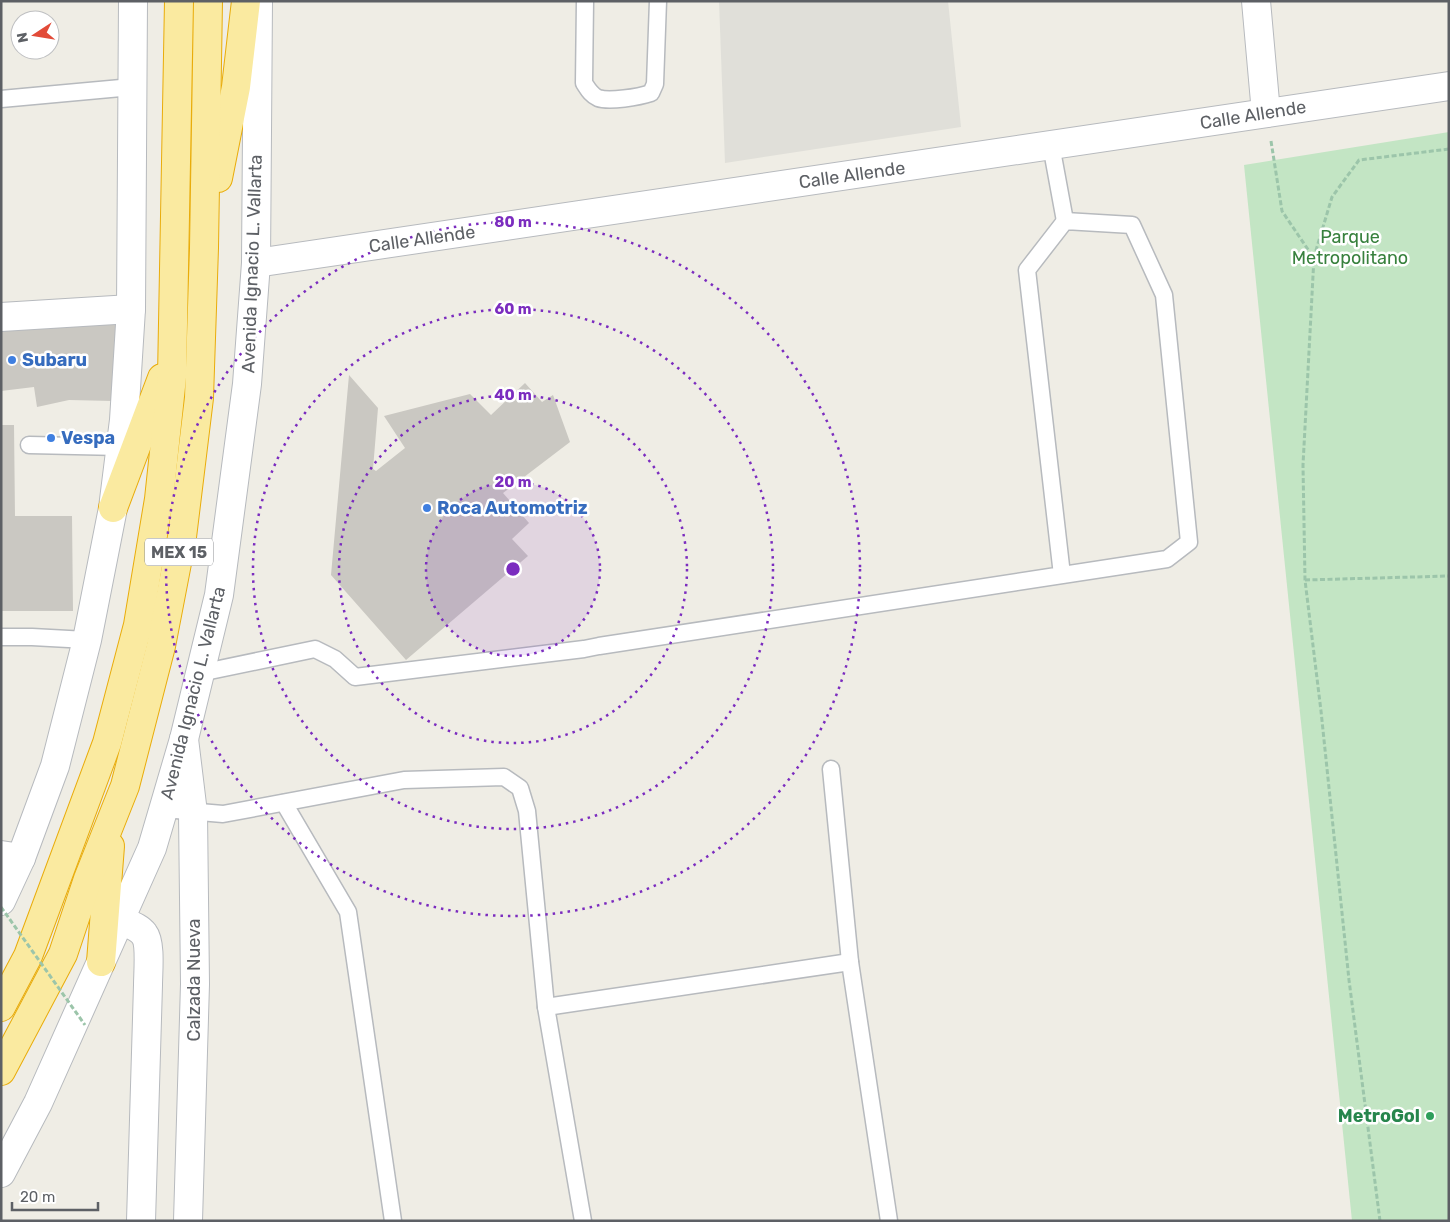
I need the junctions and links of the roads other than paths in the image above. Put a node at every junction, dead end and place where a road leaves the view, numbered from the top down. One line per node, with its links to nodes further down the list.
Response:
1 (134, 1): 10 (street)
2 (179, 1): 19 (highway, MEX 15)
3 (208, 1): 15 (highway, MEX 15)
4 (246, 1): 15 (highway)
5 (258, 1): 16 (street, Avenida Ignacio L. Vallarta)
6 (585, 1): 7 (lane)
7 (658, 1)
8 (1256, 1): 12 (street)
9 (1449, 86): 12 (street, Calle Allende)
10 (132, 87): 11 (lane); 17 (street)
11 (1, 99)
12 (1266, 113): 13 (street, Calle Allende)
13 (1051, 145): 14 (lane); 16 (street, Calle Allende)
14 (1065, 221): 23 (lane); 23 (lane)
15 (204, 248): 32 (highway, MEX 15)
16 (256, 263): 26 (street, Avenida Ignacio L. Vallarta)
17 (131, 309): 18 (street); 21 (street)
18 (1, 317)
19 (172, 354): 22 (highway); 38 (highway, MEX 15)
20 (29, 445): 21 (lane)
21 (121, 447): 22 (street)
22 (113, 508): 25 (street)
23 (1062, 575): 26 (lane)
24 (1, 637): 25 (lane)
25 (87, 640): 33 (street)
26 (200, 673): 27 (street, Avenida Ignacio L. Vallarta)
27 (184, 739): 30 (street, Avenida Ignacio L. Vallarta); 31 (street, Calzada Nueva)
28 (831, 769): 37 (lane)
29 (284, 802): 31 (lane); 39 (lane); 44 (lane)
30 (164, 809): 31 (lane); 35 (street, Avenida Ignacio L. Vallarta)
31 (193, 813): 43 (street, Calzada Nueva)
32 (112, 819): 36 (highway); 40 (highway, MEX 15)
33 (11, 857): 34 (street)
34 (1, 900)
35 (120, 920): 36 (street, Avenida Ignacio L. Vallarta); 42 (street)
36 (101, 962): 41 (street, Avenida Ignacio L. Vallarta)
37 (850, 962): 39 (lane); 46 (lane)
38 (1, 1007)
39 (546, 1007): 45 (lane)
40 (1, 1071)
41 (1, 1173)
42 (141, 1221)
43 (188, 1221)
44 (393, 1221)
45 (583, 1221)
46 (889, 1221)

